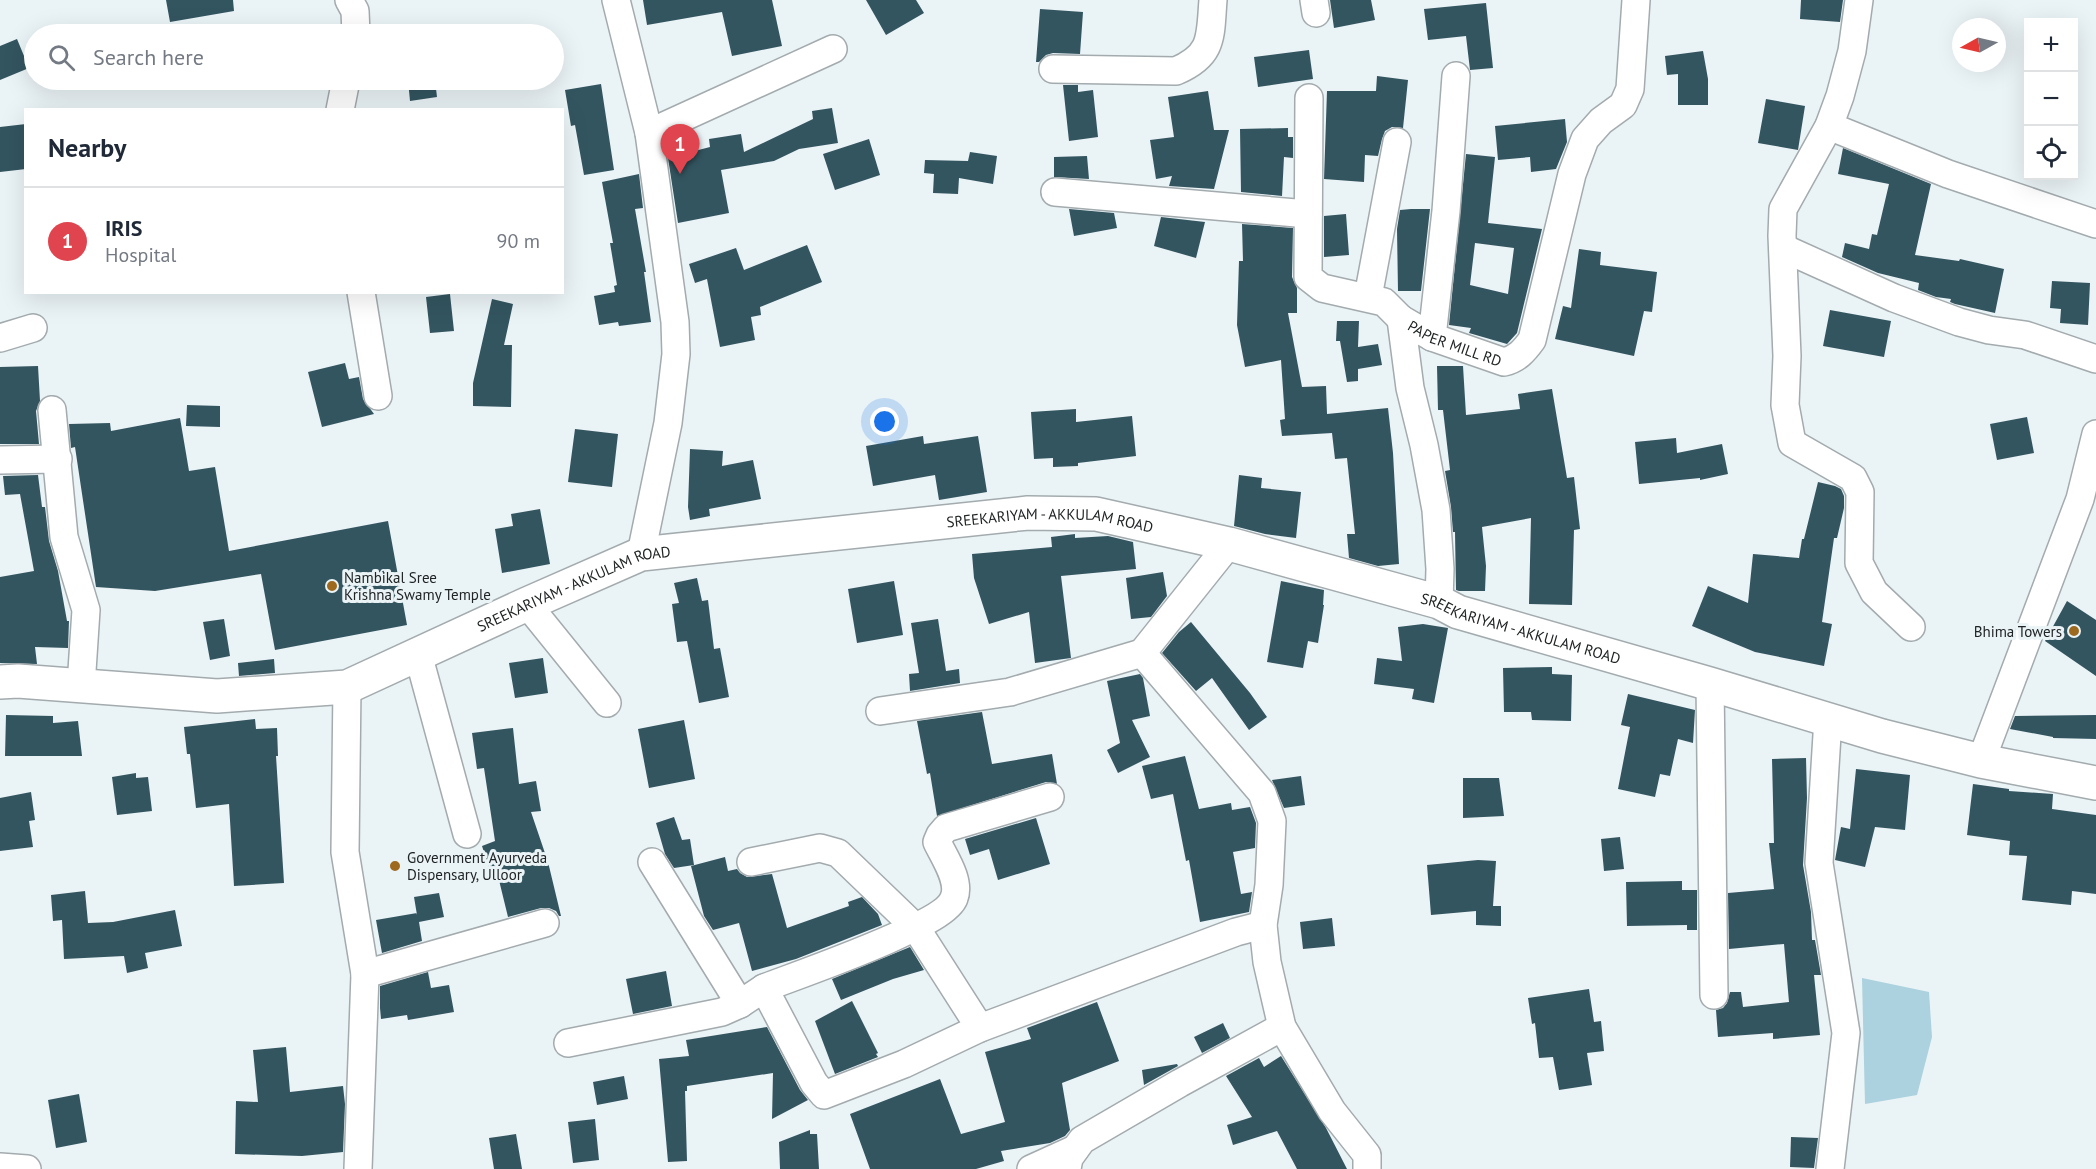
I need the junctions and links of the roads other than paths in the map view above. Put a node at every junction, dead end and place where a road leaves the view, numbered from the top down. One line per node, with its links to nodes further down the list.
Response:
1 (349, 0): 6 (street)
2 (616, 0): 14 (street)
3 (1213, 0): 8 (street)
4 (1636, 0): 24 (street, PAPER MILL RD)
5 (1859, 0): 13 (street)
6 (356, 24)
7 (833, 49): 14 (street)
8 (1053, 69)
9 (1456, 76): 24 (street)
10 (344, 90): 12 (street)
11 (1309, 98): 17 (street)
12 (340, 108)
13 (1829, 126): 18 (street); 19 (street)
14 (649, 133): 33 (street)
15 (1397, 142): 21 (street)
16 (1055, 192): 17 (street)
17 (1308, 214): 21 (street)
18 (2096, 224)
19 (1783, 248): 26 (street); 36 (street)
20 (361, 294): 27 (street)
21 (1368, 297): 22 (street)
22 (1401, 319): 24 (street, PAPER MILL RD); 34 (street, PAPER MILL RD)
23 (33, 328): 25 (street)
24 (1432, 337)
25 (0, 338)
26 (2096, 359)
27 (378, 396)
28 (52, 410): 30 (street)
29 (2096, 434): 46 (street)
30 (58, 459): 31 (street); 41 (street)
31 (0, 460)
32 (1229, 544): 33 (main road, SREEKARIYAM - AKKULAM ROAD); 34 (main road, SREEKARIYAM - AKKULAM ROAD); 37 (street)
33 (641, 554): 35 (main road, SREEKARIYAM - AKKULAM ROAD)
34 (1439, 602): 40 (main road, SREEKARIYAM - AKKULAM ROAD)
35 (527, 604): 38 (main road, SREEKARIYAM - AKKULAM ROAD); 43 (street)
36 (1911, 627)
37 (1142, 653): 44 (street); 53 (street)
38 (418, 654): 42 (main road, SREEKARIYAM - AKKULAM ROAD); 49 (street)
39 (0, 682): 41 (main road, SREEKARIYAM - AKKULAM ROAD)
40 (1710, 684): 45 (main road, SREEKARIYAM - AKKULAM ROAD); 57 (street)
41 (81, 686): 42 (main road, SREEKARIYAM - AKKULAM ROAD)
42 (347, 687): 55 (street)
43 (607, 703)
44 (879, 711)
45 (1828, 719): 46 (main road, SREEKARIYAM - AKKULAM ROAD); 68 (street)
46 (1981, 761): 47 (main road, SREEKARIYAM - AKKULAM ROAD)
47 (2096, 783)
48 (1050, 797): 54 (street)
49 (466, 834)
50 (751, 861): 54 (street)
51 (652, 862): 58 (street)
52 (545, 923): 55 (street)
53 (1263, 925): 59 (street); 60 (street)
54 (916, 928): 56 (street); 60 (street)
55 (365, 974): 65 (street)
56 (765, 988): 58 (street); 60 (street)
57 (1714, 994)
58 (740, 1004): 61 (street)
59 (1282, 1027): 62 (street); 67 (street)
60 (980, 1028)
61 (568, 1043)
62 (1071, 1159): 66 (street)
63 (0, 1167): 64 (street)
64 (27, 1169)
65 (358, 1169)
66 (1030, 1169)
67 (1367, 1169)
68 (1830, 1169)

